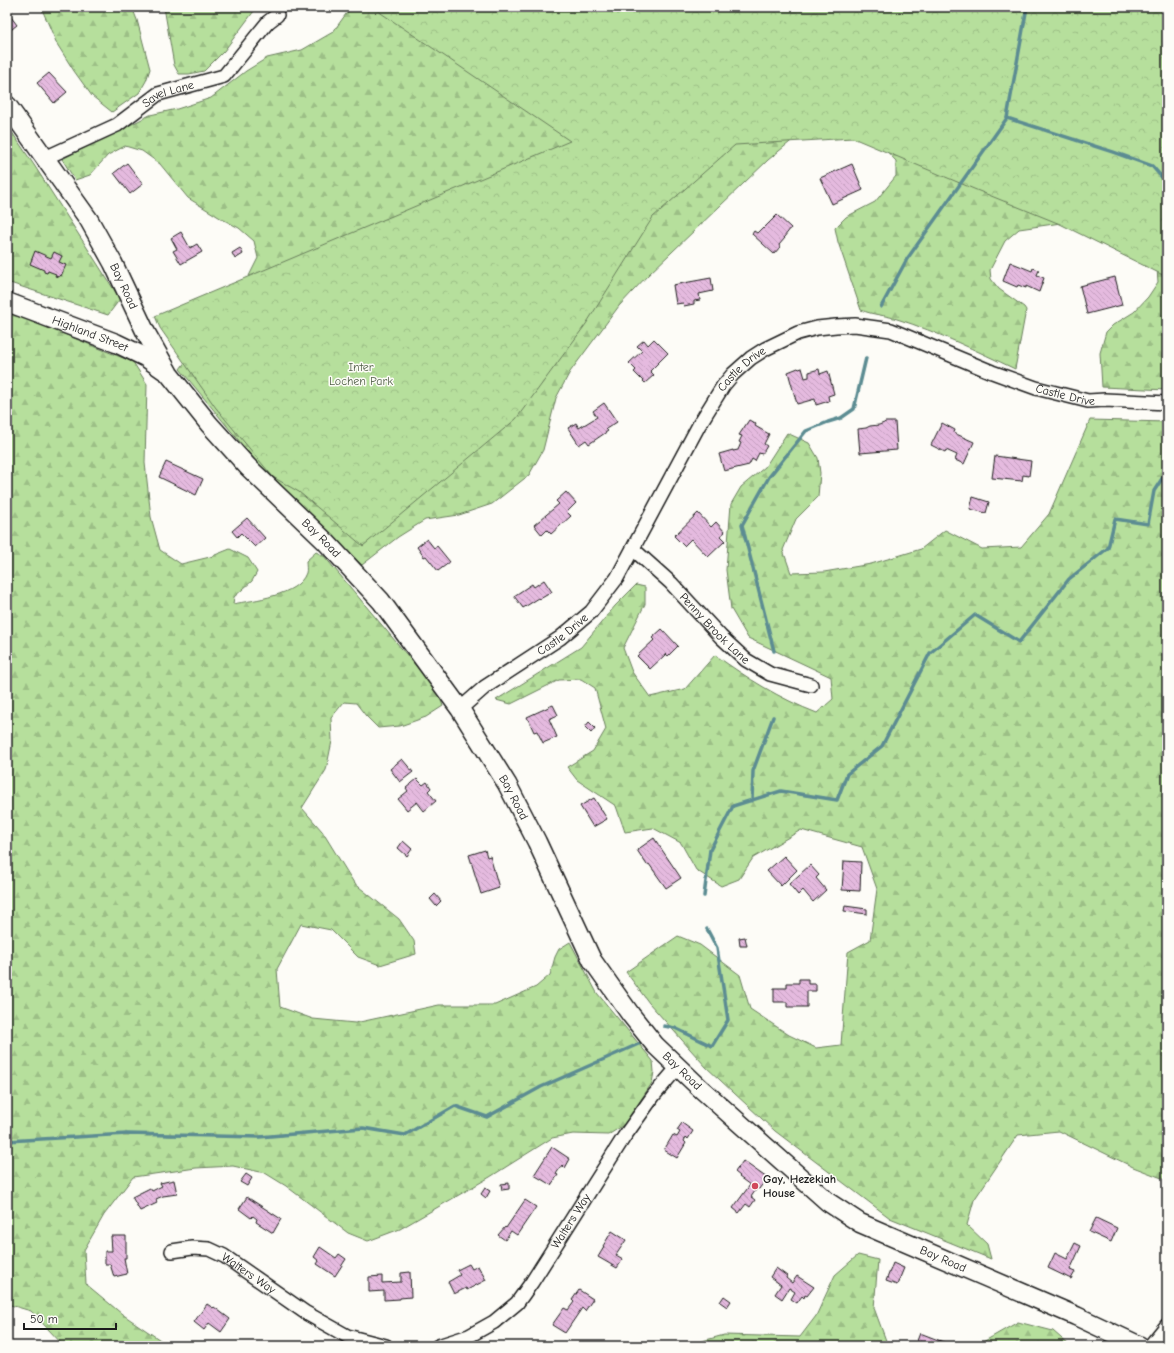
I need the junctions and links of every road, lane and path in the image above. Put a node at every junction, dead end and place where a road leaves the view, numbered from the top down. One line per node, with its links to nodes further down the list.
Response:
1 (277, 15): 3 (street, Savel Lane)
2 (7, 105): 3 (main road, Bay Road)
3 (45, 158): 5 (main road, Bay Road)
4 (7, 302): 5 (main road, Highland Street)
5 (169, 374): 9 (main road, Bay Road)
6 (1167, 403): 7 (street, Castle Drive)
7 (633, 549): 8 (street, Penny Brook Lane); 9 (street, Castle Drive)
8 (811, 685)
9 (460, 709): 10 (main road, Bay Road)
10 (678, 1067): 13 (main road, Bay Road); 15 (street, Walters Way)
11 (172, 1251): 14 (street, Walters Way)
12 (1167, 1325): 16 (street)
13 (1134, 1345)
14 (386, 1346)
15 (438, 1346)
16 (1150, 1346)

